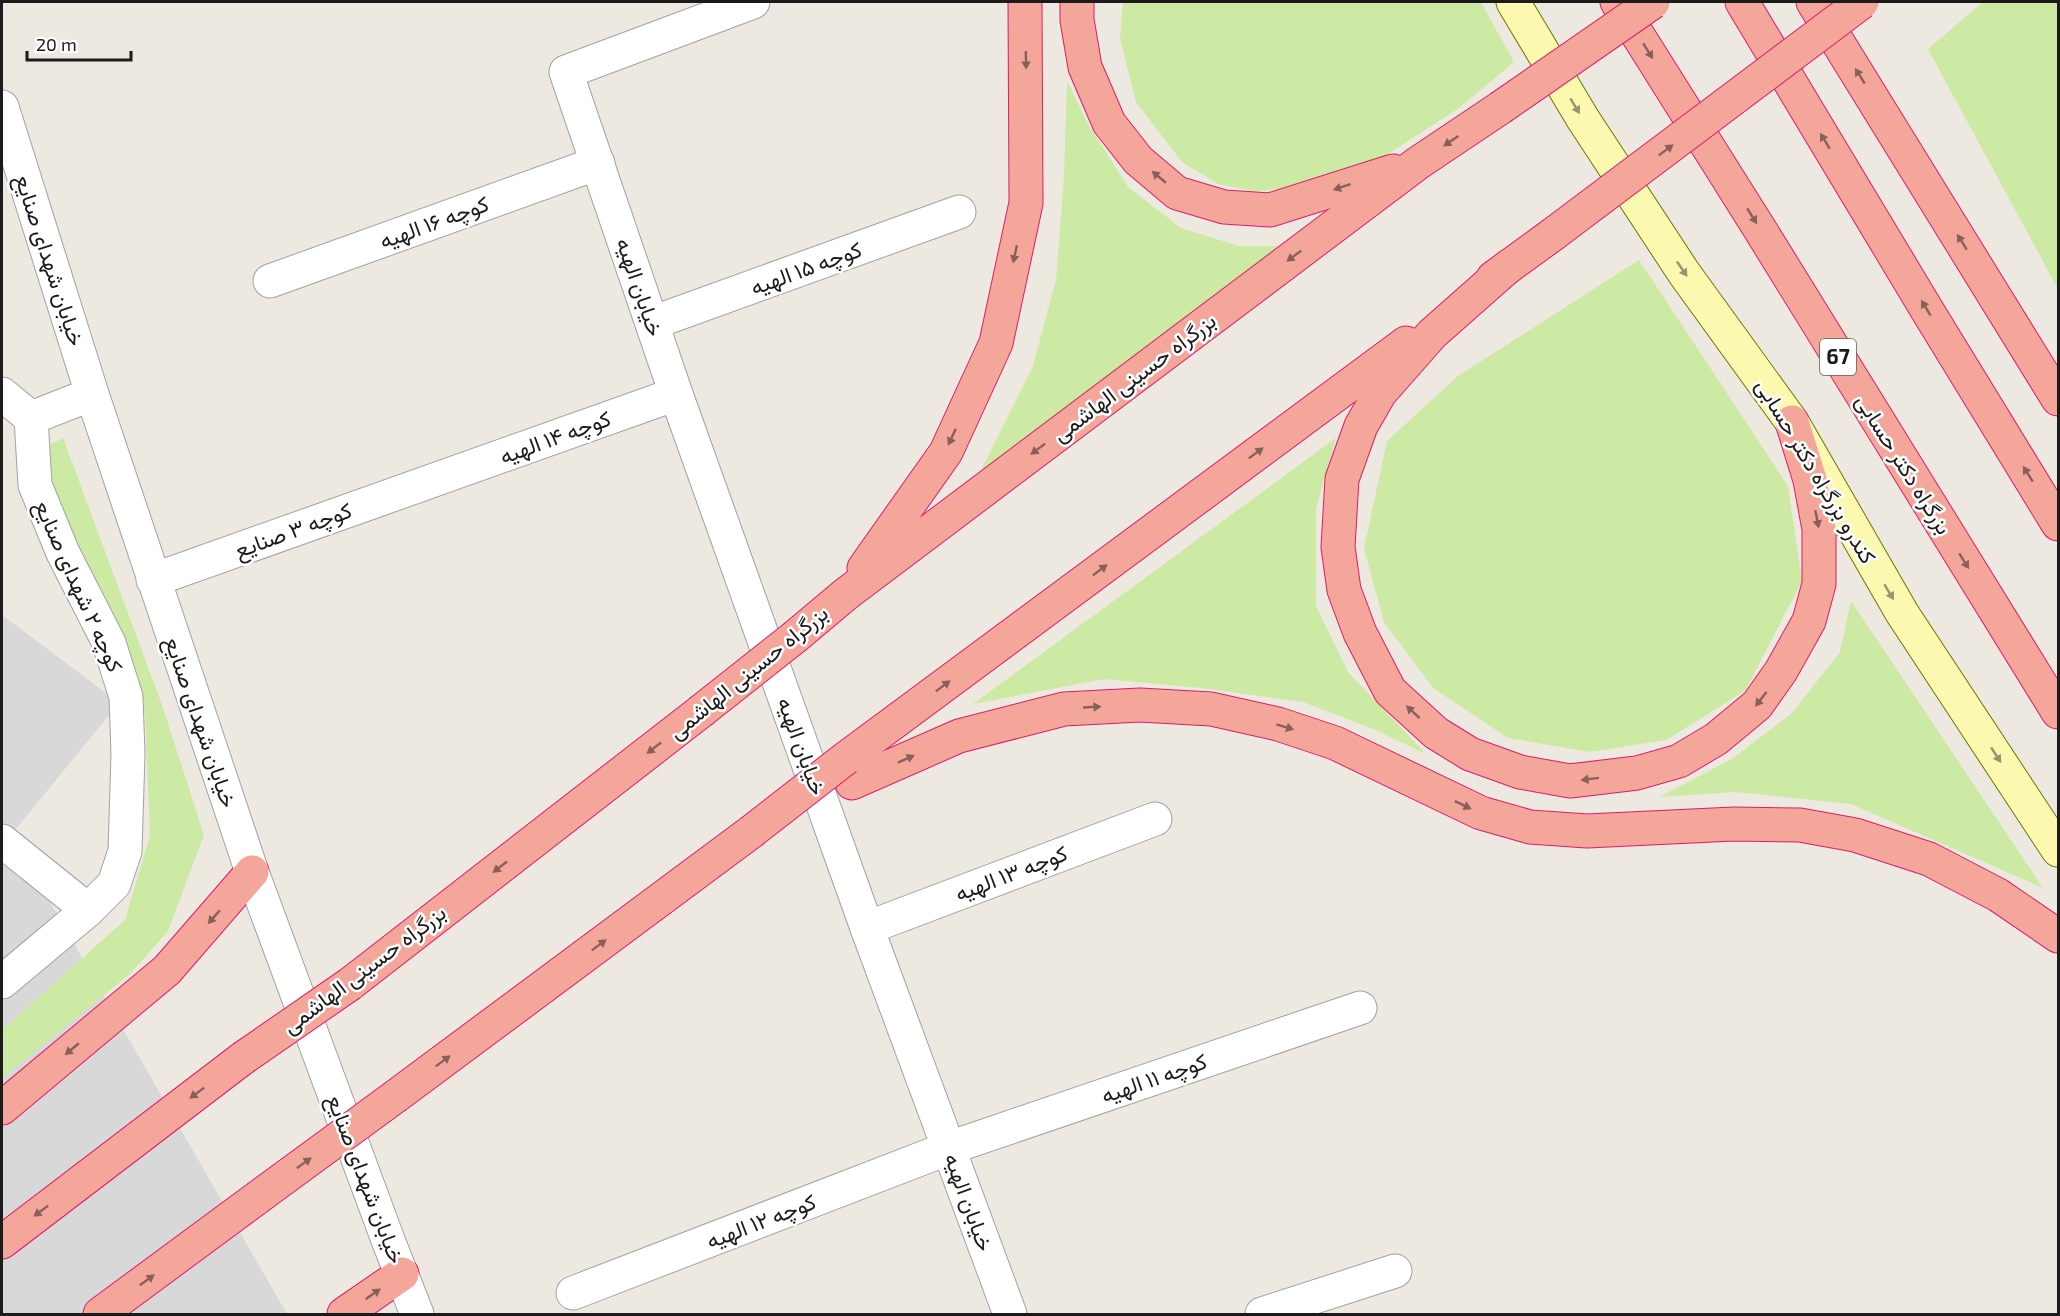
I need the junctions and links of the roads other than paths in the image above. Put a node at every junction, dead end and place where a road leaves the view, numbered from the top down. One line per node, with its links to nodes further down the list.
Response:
1 (753, 2): 11 (street, خیابان الهیه)
2 (1025, 2): 28 (highway, one-way to 28)
3 (1077, 2): 12 (highway, one-way to 3)
4 (1513, 2): 24 (main road, کندرو بزرگراه دکتر حسابی, one-way to 24)
5 (1617, 2): 29 (highway, بزرگراه دکتر حسابی / 67, one-way to 29)
6 (1653, 2): 12 (highway, بزرگراه حسینی الهاشمی, one-way to 12, bridge)
7 (1742, 2): 26 (highway, one-way to 7)
8 (1813, 2): 16 (highway, one-way to 8)
9 (1862, 2): 14 (highway, one-way to 9, bridge)
10 (3, 114): 20 (street, خیابان شهدای صنایع)
11 (598, 163): 15 (street, کوچه ۱۶ الهیه); 17 (street, خیابان الهیه)
12 (1418, 163): 28 (highway, بزرگراه حسینی الهاشمی, one-way to 28)
13 (959, 212): 17 (street, کوچه ۱۵ الهیه)
14 (1509, 266): 24 (highway, one-way to 14); 30 (highway, one-way to 14)
15 (270, 281)
16 (2004, 312): 18 (highway); 22 (highway)
17 (652, 323): 21 (street, خیابان الهیه)
18 (2058, 354)
19 (2, 394): 23 (street)
20 (92, 394): 23 (street); 27 (street, خیابان شهدای صنایع)
21 (676, 394): 25 (street, کوچه ۱۴ الهیه); 36 (street, خیابان الهیه)
22 (2058, 399)
23 (31, 418): 35 (street, کوچه ۲ شهدای صنایع)
24 (1792, 422): 33 (main road, کندرو بزرگراه دکتر حسابی, one-way to 33)
25 (433, 480): 27 (street, کوچه ۳ صنایع)
26 (2058, 524)
27 (153, 580): 34 (street, خیابان شهدای صنایع)
28 (846, 594): 42 (highway, بزرگراه حسینی الهاشمی, one-way to 42, bridge)
29 (2058, 712)
30 (849, 771): 37 (highway, one-way to 37); 46 (highway, one-way to 30, bridge)
31 (1155, 819): 36 (street, کوچه ۱۳ الهیه)
32 (2, 841): 35 (street)
33 (2058, 850)
34 (252, 872): 40 (highway, one-way to 40); 44 (street, خیابان شهدای صنایع)
35 (88, 909): 38 (street, کوچه ۲ شهدای صنایع)
36 (867, 928): 41 (street, خیابان الهیه)
37 (2058, 936)
38 (2, 982)
39 (1360, 1008): 41 (street, کوچه ۱۱ الهیه)
40 (2, 1108)
41 (949, 1148): 45 (street, کوچه ۱۲ الهیه); 49 (street, خیابان الهیه)
42 (2, 1242)
43 (1395, 1271): 50 (street)
44 (402, 1274): 47 (highway, one-way to 44); 48 (street, خیابان شهدای صنایع)
45 (573, 1293)
46 (100, 1314)
47 (344, 1314)
48 (417, 1314)
49 (1010, 1314)
50 (1262, 1314)

